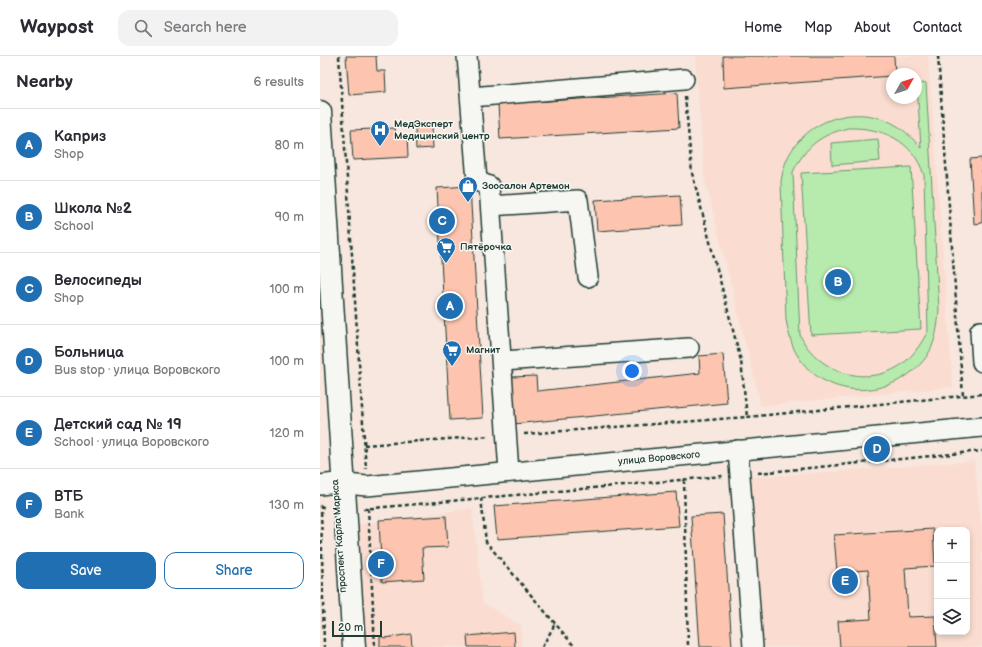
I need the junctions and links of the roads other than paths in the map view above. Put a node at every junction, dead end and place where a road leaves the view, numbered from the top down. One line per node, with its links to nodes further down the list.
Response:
1 (468, 56): 3 (street)
2 (684, 79): 3 (street)
3 (471, 97): 5 (street)
4 (320, 112): 16 (main road)
5 (490, 206): 7 (street); 11 (street)
6 (320, 233): 8 (main road, проспект Карла Маркса)
7 (588, 277)
8 (322, 286): 16 (main road, проспект Карла Маркса)
9 (982, 331): 12 (street)
10 (689, 348): 11 (street)
11 (502, 361): 15 (street)
12 (982, 362)
13 (982, 427): 14 (street, улица Воровского)
14 (738, 450): 15 (street, улица Воровского); 20 (street)
15 (510, 472): 16 (street, улица Воровского)
16 (333, 483): 17 (main road, проспект Карла Маркса)
17 (329, 507): 18 (main road, проспект Карла Маркса); 19 (main road)
18 (346, 647)
19 (354, 647)
20 (753, 647)

